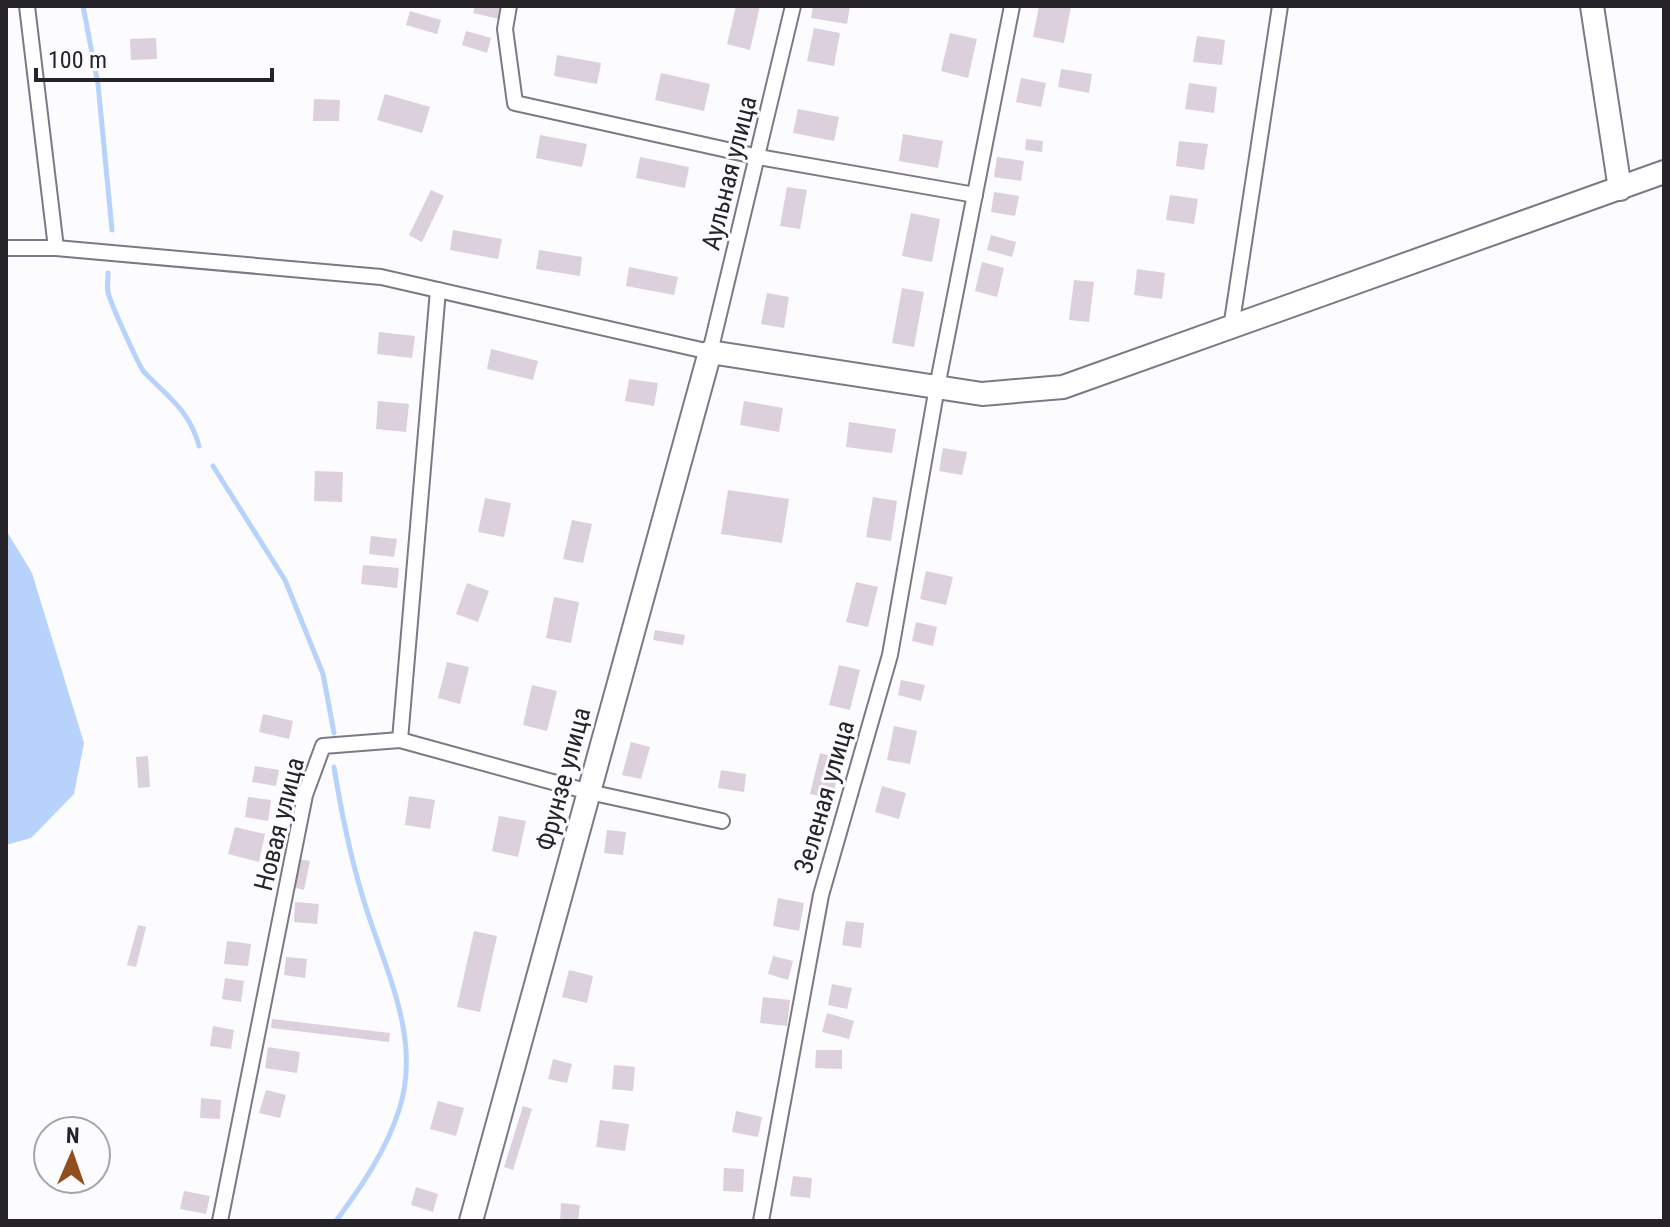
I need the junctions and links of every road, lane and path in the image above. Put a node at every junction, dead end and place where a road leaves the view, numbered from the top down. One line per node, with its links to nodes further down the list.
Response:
1 (27, 6): 12 (street)
2 (509, 6): 7 (street)
3 (793, 6): 7 (street, Аульная улица)
4 (1012, 6): 10 (street, Зеленая улица)
5 (1280, 6): 14 (street)
6 (1592, 6): 9 (street)
7 (759, 157): 10 (street); 15 (street, Аульная улица)
8 (1664, 172): 9 (street)
9 (1620, 189): 14 (street)
10 (975, 195): 16 (street, Зеленая улица)
11 (6, 248): 12 (street)
12 (56, 248): 13 (street)
13 (438, 290): 15 (street); 17 (street)
14 (1231, 328): 16 (street)
15 (710, 352): 16 (street); 18 (street, Фрунзе улица)
16 (937, 387): 22 (street, Зеленая улица)
17 (400, 740): 18 (street, Новая улица); 20 (street, Новая улица)
18 (589, 792): 19 (street, Новая улица); 21 (street, Фрунзе улица)
19 (722, 821)
20 (220, 1221)
21 (471, 1221)
22 (761, 1221)

